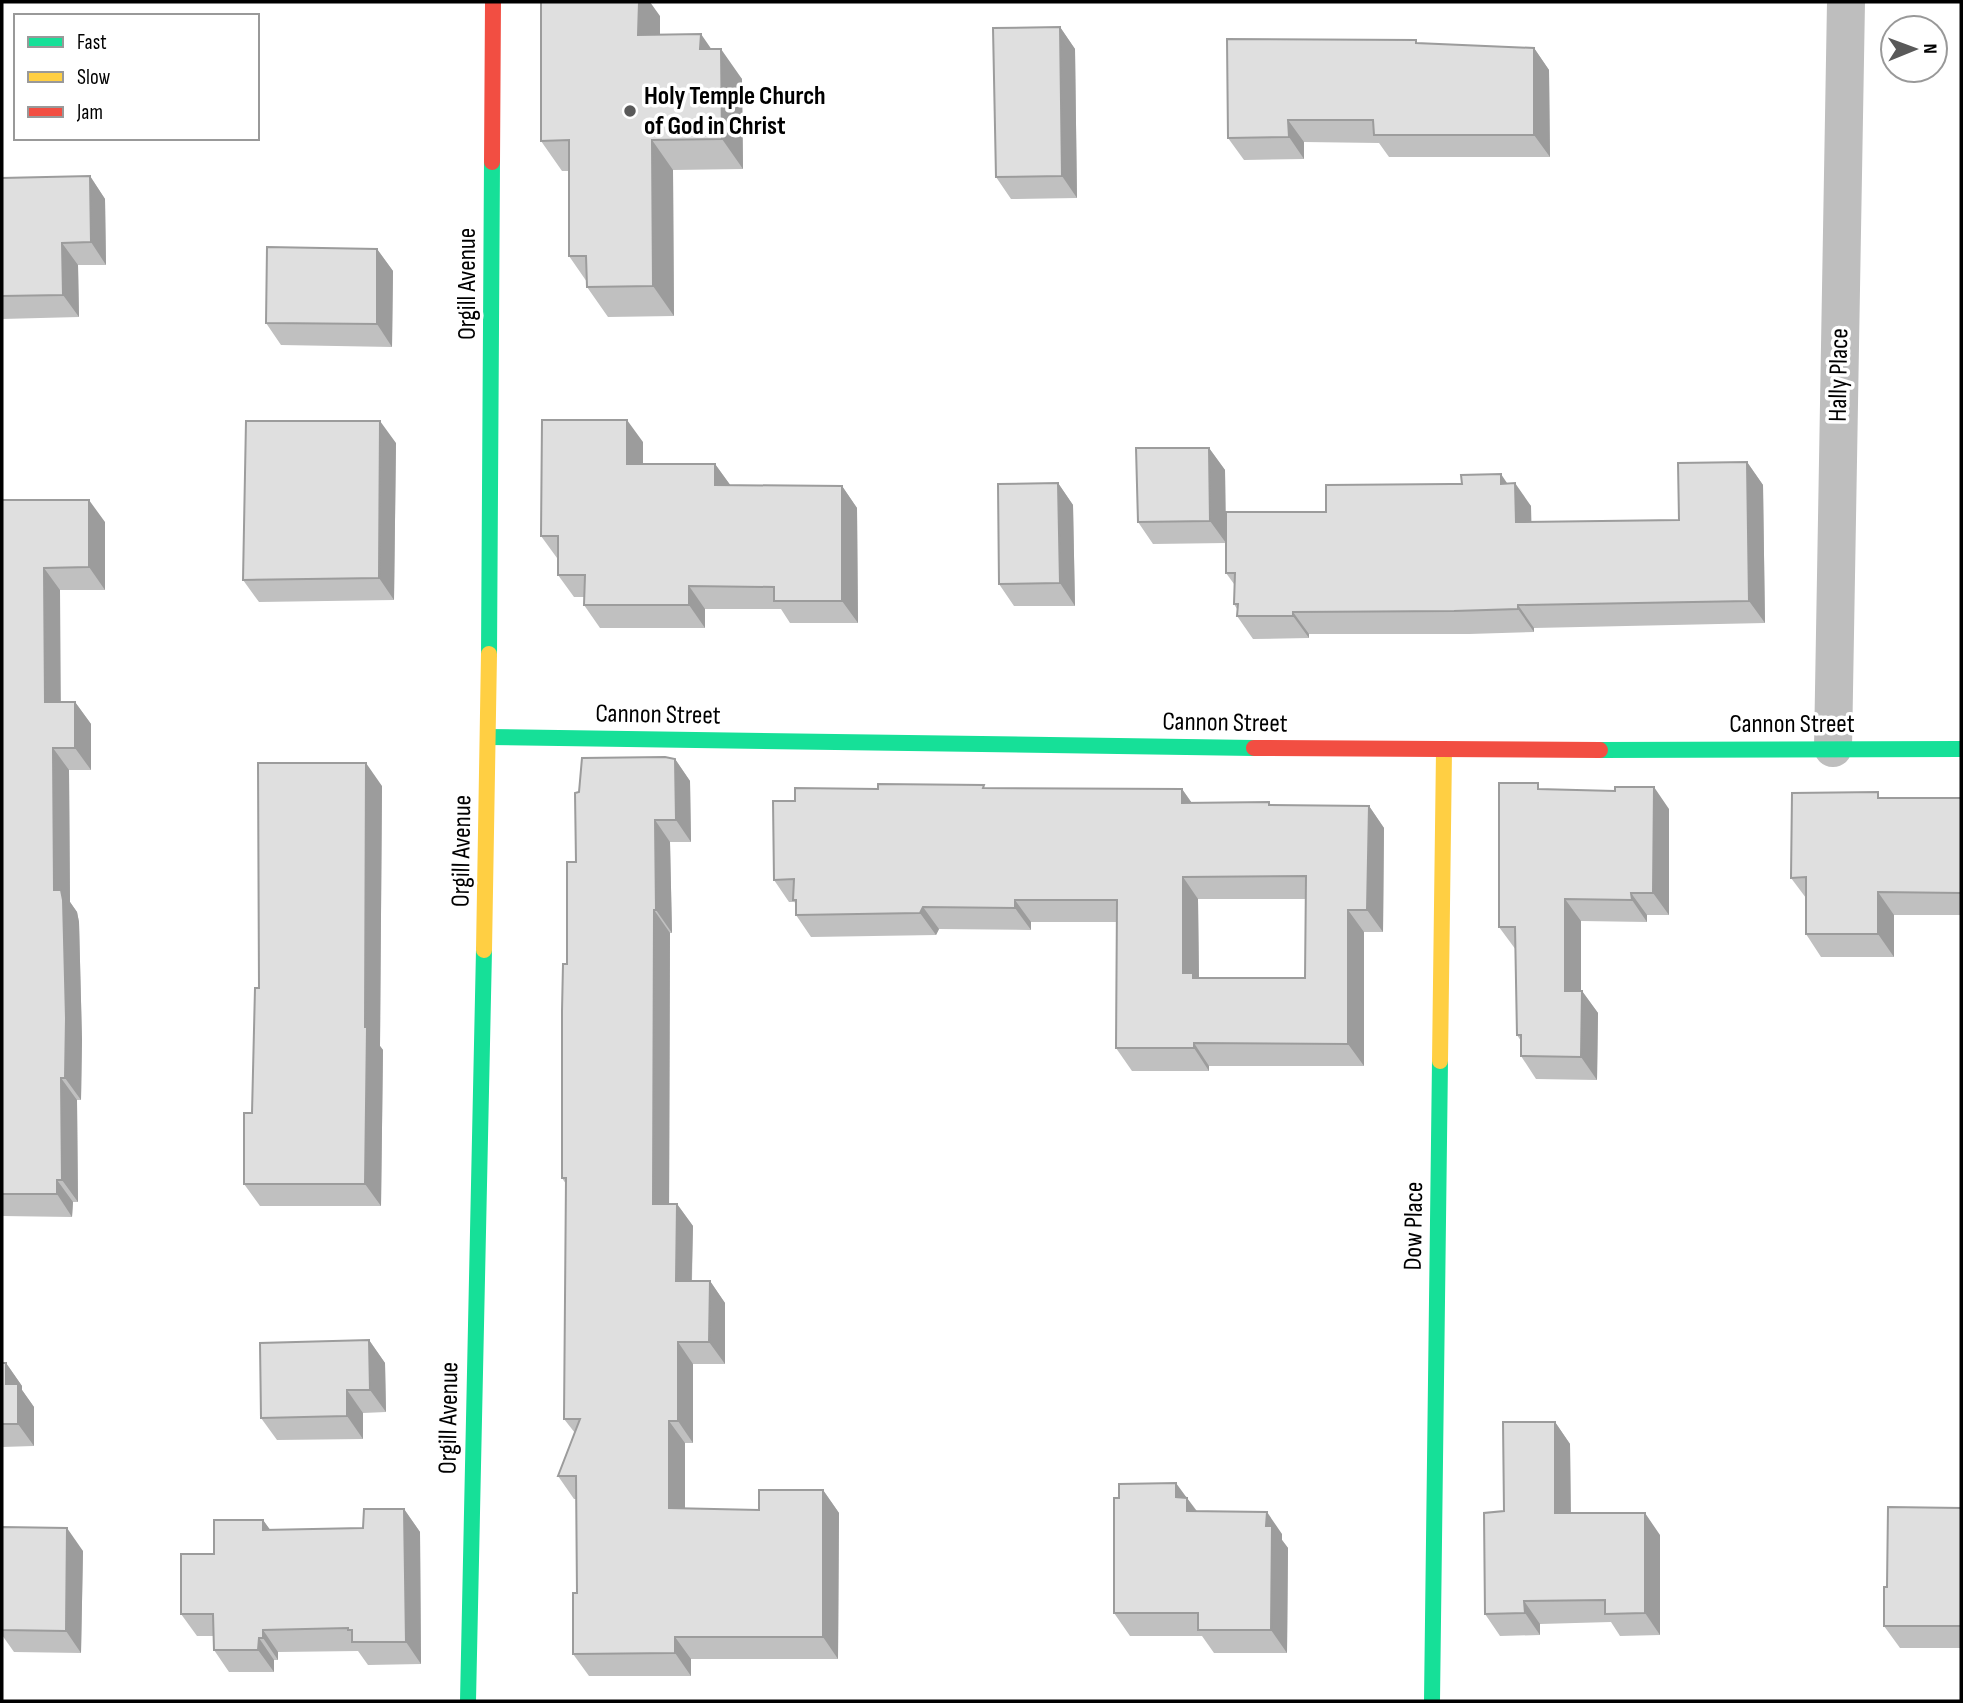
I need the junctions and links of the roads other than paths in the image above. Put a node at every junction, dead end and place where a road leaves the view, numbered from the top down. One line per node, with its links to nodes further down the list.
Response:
1 (493, 2): 3 (street, Orgill Avenue)
2 (1846, 2): 4 (street, Hally Place)
3 (488, 737): 6 (street, Cannon Street); 7 (street, Orgill Avenue)
4 (1833, 748): 5 (street, Cannon Street); 6 (street, Cannon Street)
5 (1961, 749)
6 (1444, 751): 8 (street, Dow Place)
7 (468, 1701)
8 (1432, 1701)

